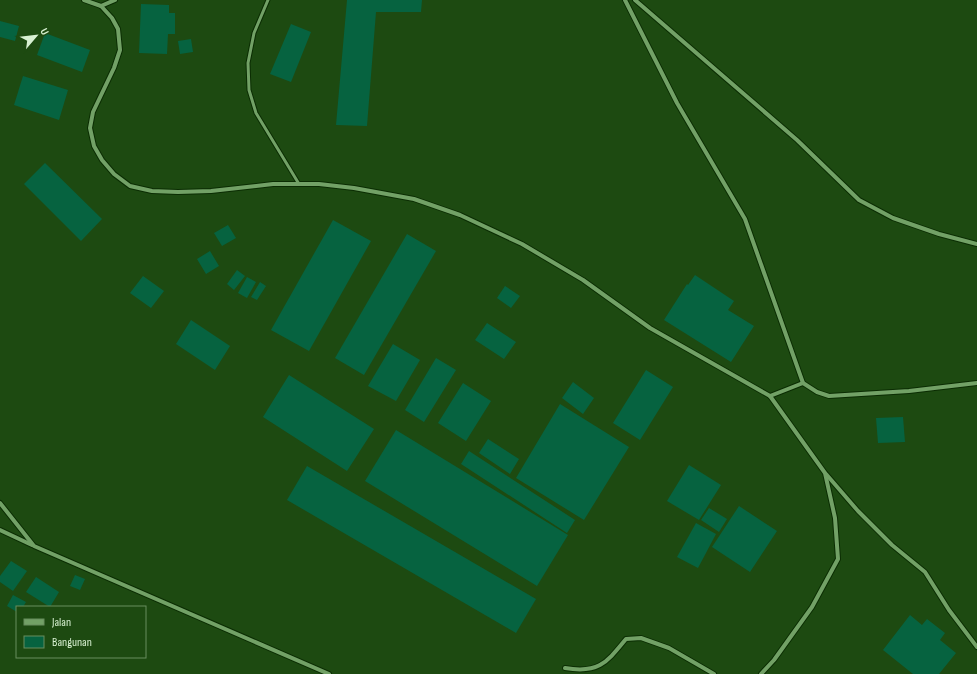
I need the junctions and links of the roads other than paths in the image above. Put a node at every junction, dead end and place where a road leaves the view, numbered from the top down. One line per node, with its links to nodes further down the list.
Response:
1 (84, 0): 6 (street)
2 (115, 0): 6 (street)
3 (268, 0): 7 (lane)
4 (626, 0): 9 (street)
5 (635, 0): 8 (street)
6 (101, 6): 7 (street)
7 (299, 184): 11 (street)
8 (977, 244)
9 (803, 383): 10 (street); 11 (street)
10 (977, 383)
11 (770, 396): 12 (street)
12 (825, 474): 16 (street); 20 (street)
13 (0, 503): 15 (street)
14 (0, 530): 15 (street)
15 (34, 546): 18 (street)
16 (977, 647)
17 (565, 668): 19 (street)
18 (329, 674)
19 (714, 674)
20 (761, 674)

